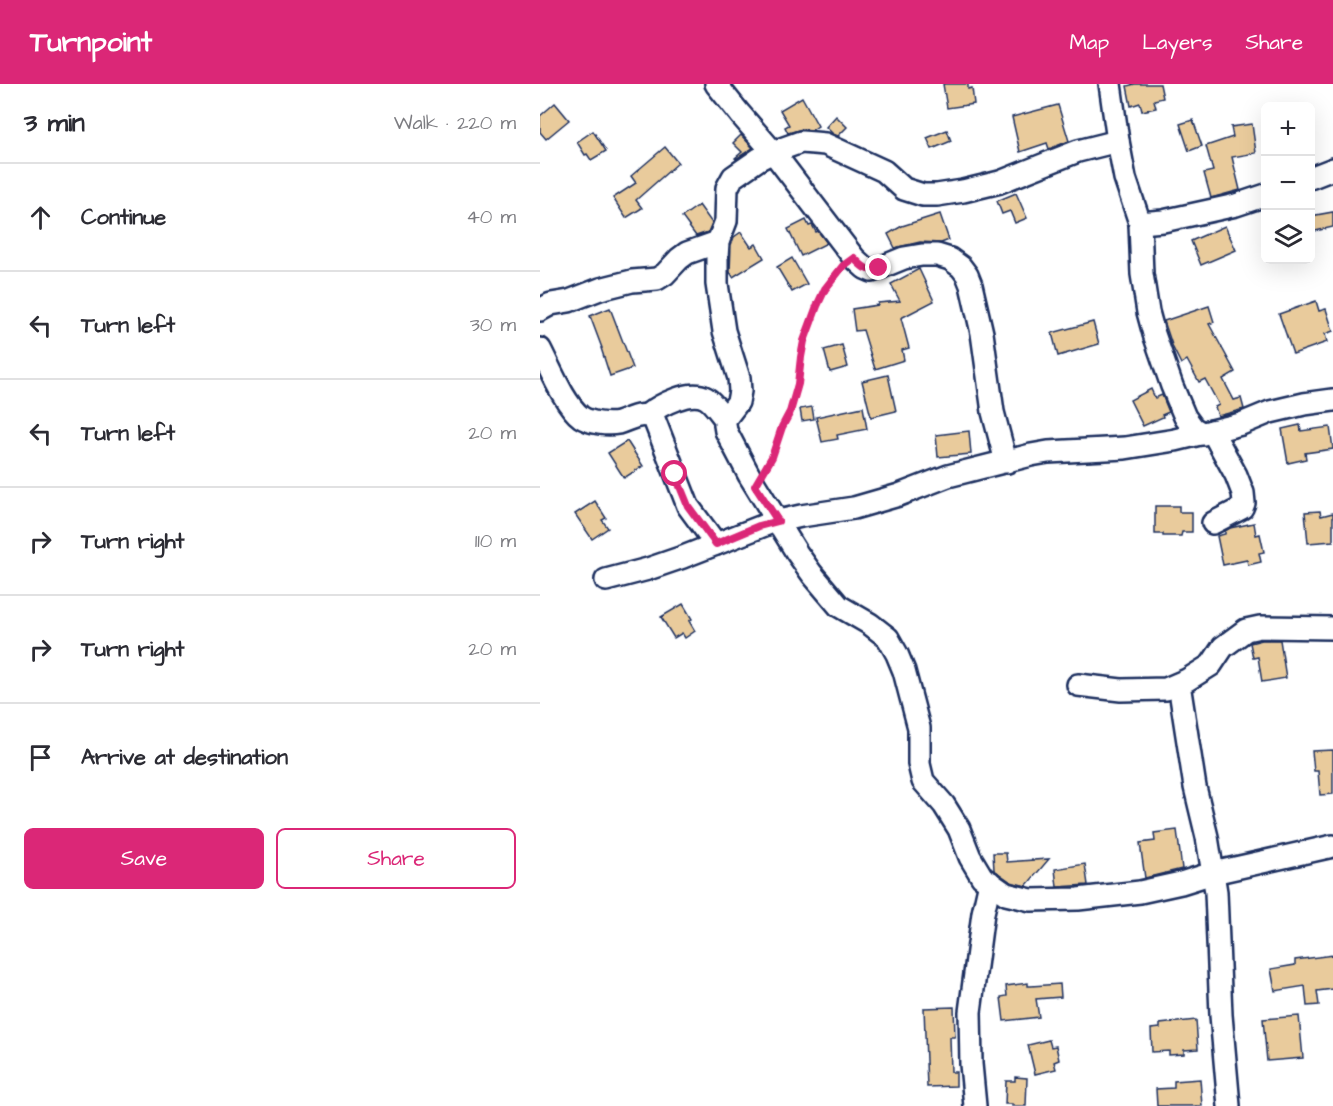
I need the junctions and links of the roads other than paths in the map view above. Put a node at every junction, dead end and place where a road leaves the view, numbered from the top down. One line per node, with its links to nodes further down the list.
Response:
1 (716, 84): 4 (street)
2 (1110, 84): 3 (street)
3 (1118, 141): 4 (street); 8 (street)
4 (773, 152): 9 (street); 16 (street)
5 (1333, 169): 6 (street)
6 (1315, 176)
7 (1261, 197): 8 (street)
8 (1140, 223): 15 (street)
9 (718, 242): 10 (street); 14 (street)
10 (540, 310)
11 (540, 349): 13 (street)
12 (1333, 400): 15 (street)
13 (647, 415): 14 (street); 19 (street)
14 (725, 419): 17 (street)
15 (1208, 433): 16 (street); 18 (street)
16 (1007, 462): 17 (street)
17 (778, 521): 19 (street); 26 (street)
18 (1213, 523)
19 (716, 544): 20 (street)
20 (606, 580)
21 (1333, 628): 22 (street)
22 (1179, 684): 23 (street); 25 (street)
23 (1078, 686)
24 (1333, 846): 25 (street)
25 (1213, 873): 26 (street); 28 (street)
26 (990, 882): 27 (street)
27 (975, 1106)
28 (1229, 1106)

